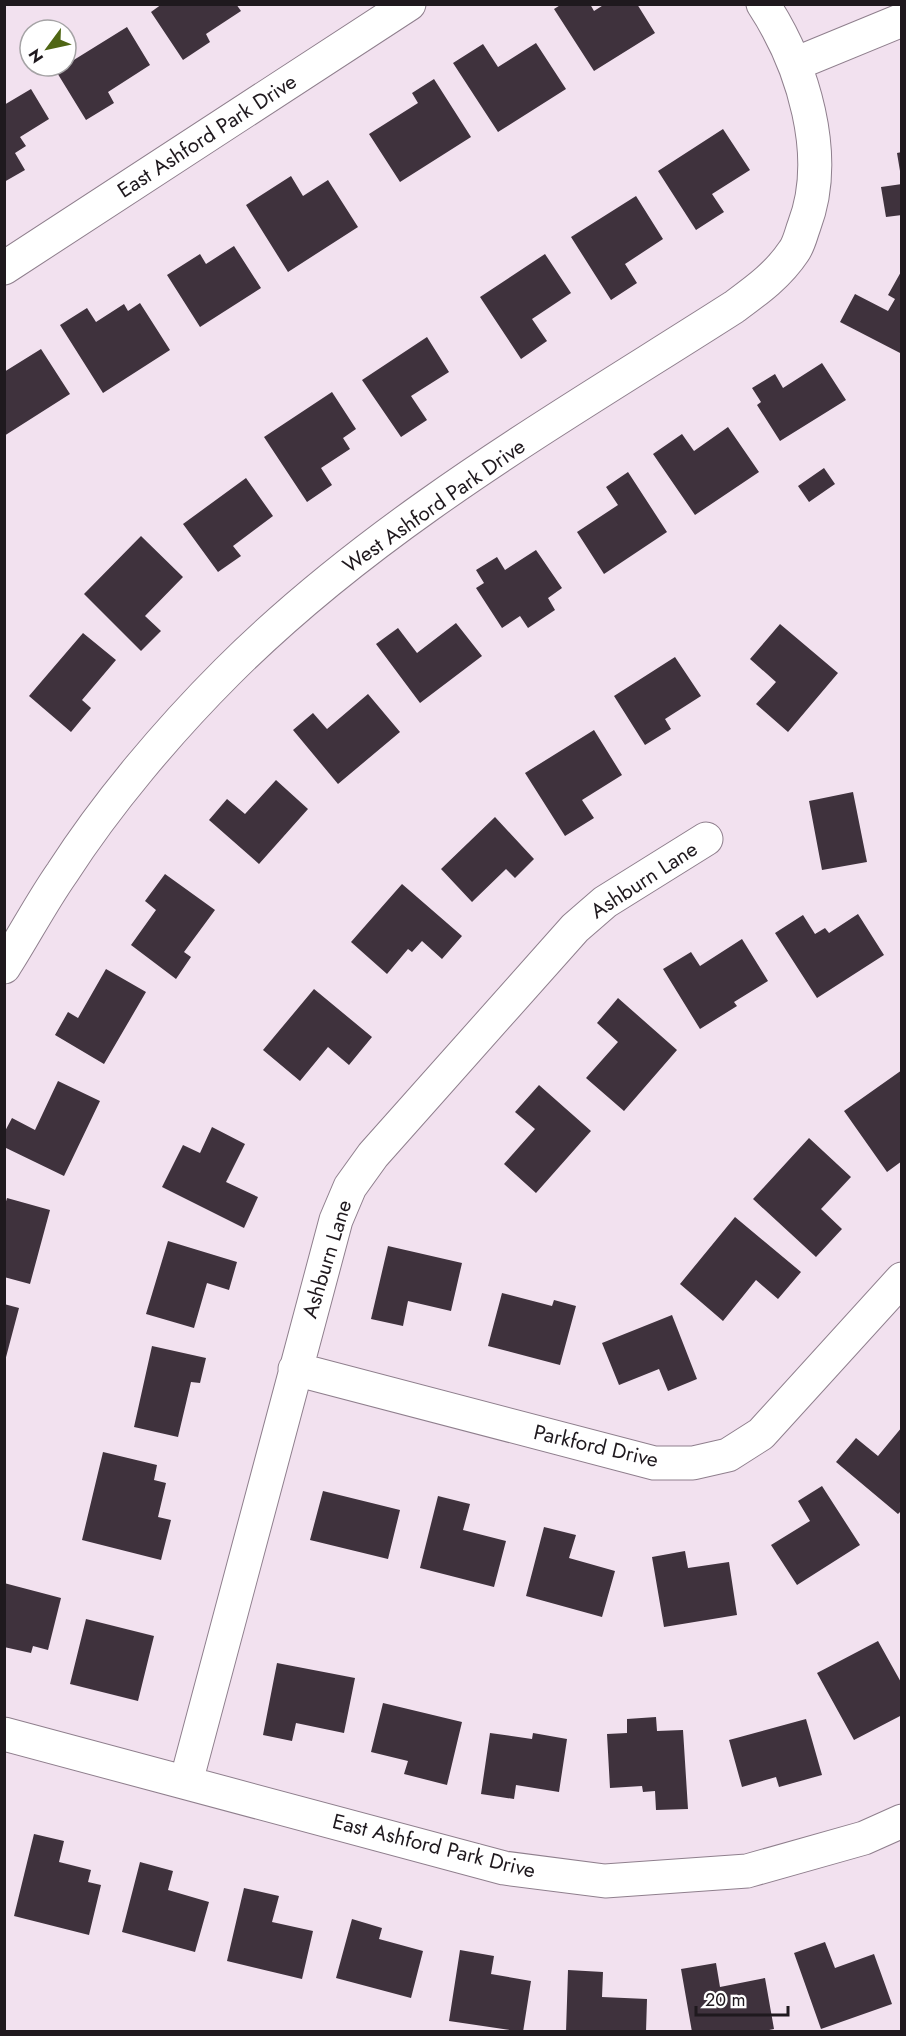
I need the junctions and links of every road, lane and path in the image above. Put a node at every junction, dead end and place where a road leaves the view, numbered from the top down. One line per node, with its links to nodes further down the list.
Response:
1 (409, 4): 5 (street, East Ashford Park Drive)
2 (763, 4): 4 (street)
3 (902, 20): 4 (street)
4 (795, 64): 7 (street, West Ashford Park Drive)
5 (4, 268)
6 (706, 839): 9 (street, Ashburn Lane)
7 (4, 967)
8 (902, 1279): 9 (street, Parkford Drive)
9 (295, 1369): 11 (street, Ashburn Lane)
10 (4, 1734): 11 (street, East Ashford Park Drive)
11 (186, 1782): 12 (street, East Ashford Park Drive)
12 (902, 1821)

